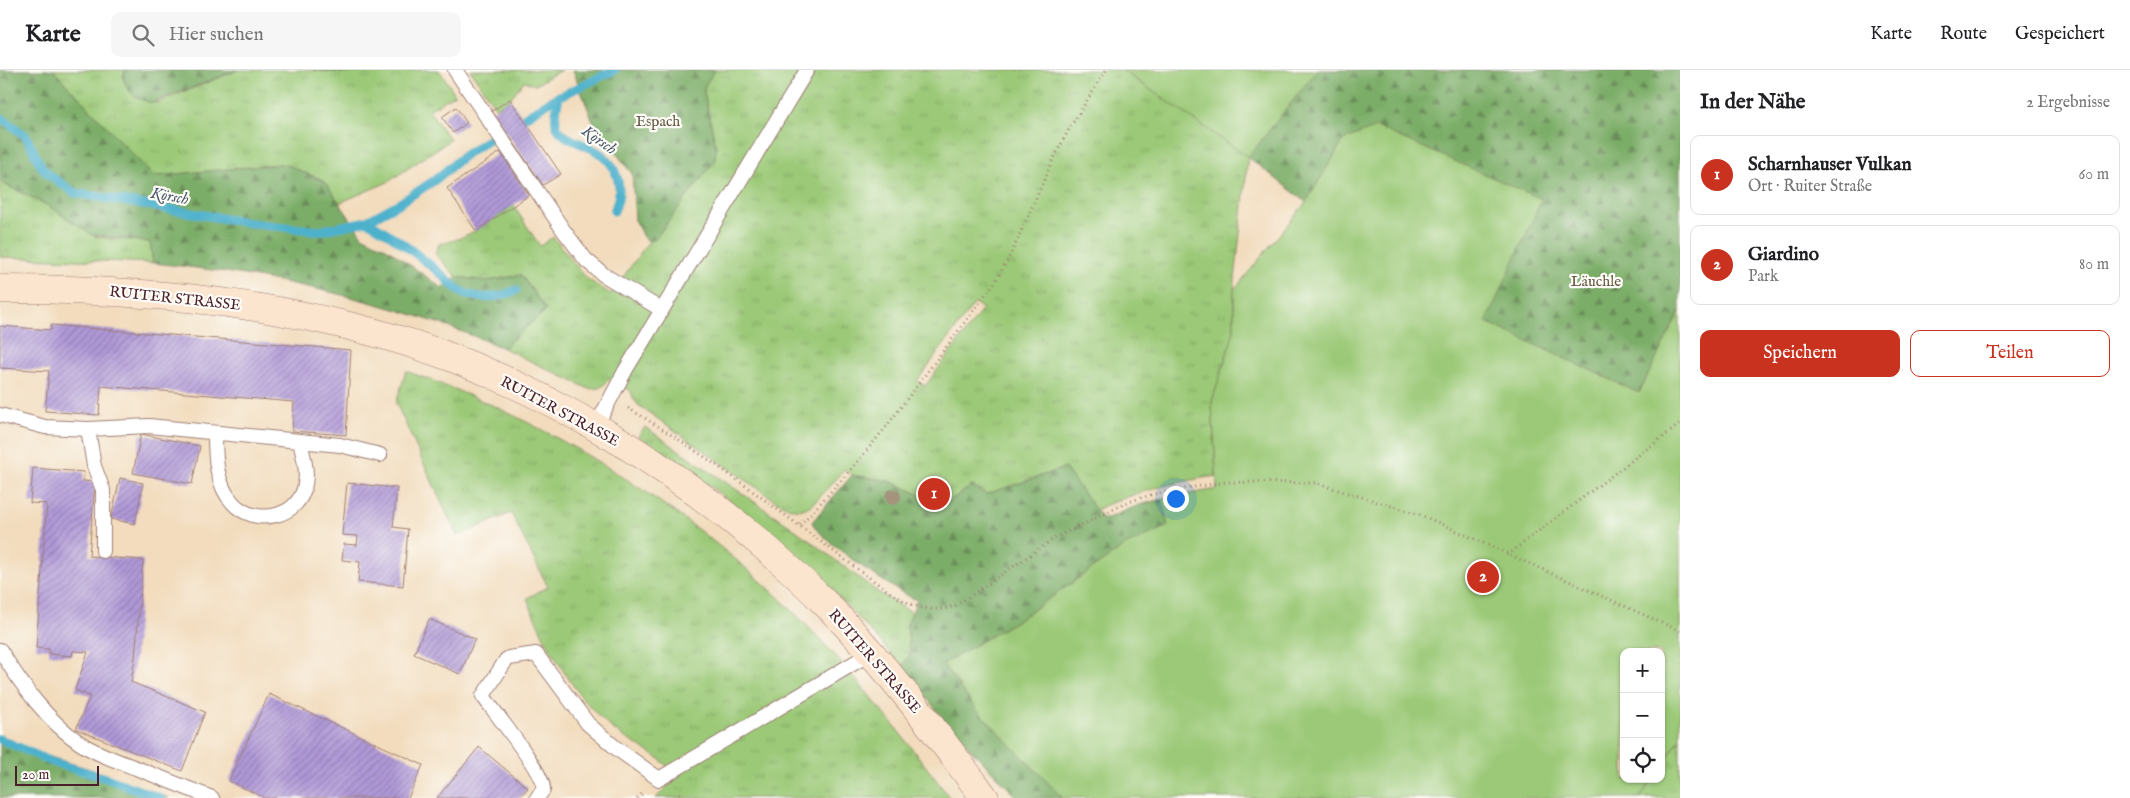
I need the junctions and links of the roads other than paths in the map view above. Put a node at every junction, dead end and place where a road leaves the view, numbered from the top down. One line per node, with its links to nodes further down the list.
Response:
1 (455, 70): 4 (lane)
2 (807, 70): 4 (lane)
3 (0, 289): 6 (main road, RUITER STRASSE)
4 (662, 310): 6 (lane)
5 (0, 415): 7 (lane)
6 (595, 428): 13 (main road, RUITER STRASSE)
7 (88, 429): 8 (lane); 11 (lane)
8 (215, 434): 9 (lane); 9 (lane)
9 (300, 442): 10 (lane)
10 (380, 455)
11 (103, 551)
12 (0, 650): 14 (lane)
13 (871, 652): 15 (lane); 16 (main road, RUITER STRASSE)
14 (212, 798)
15 (536, 798)
16 (985, 798)

